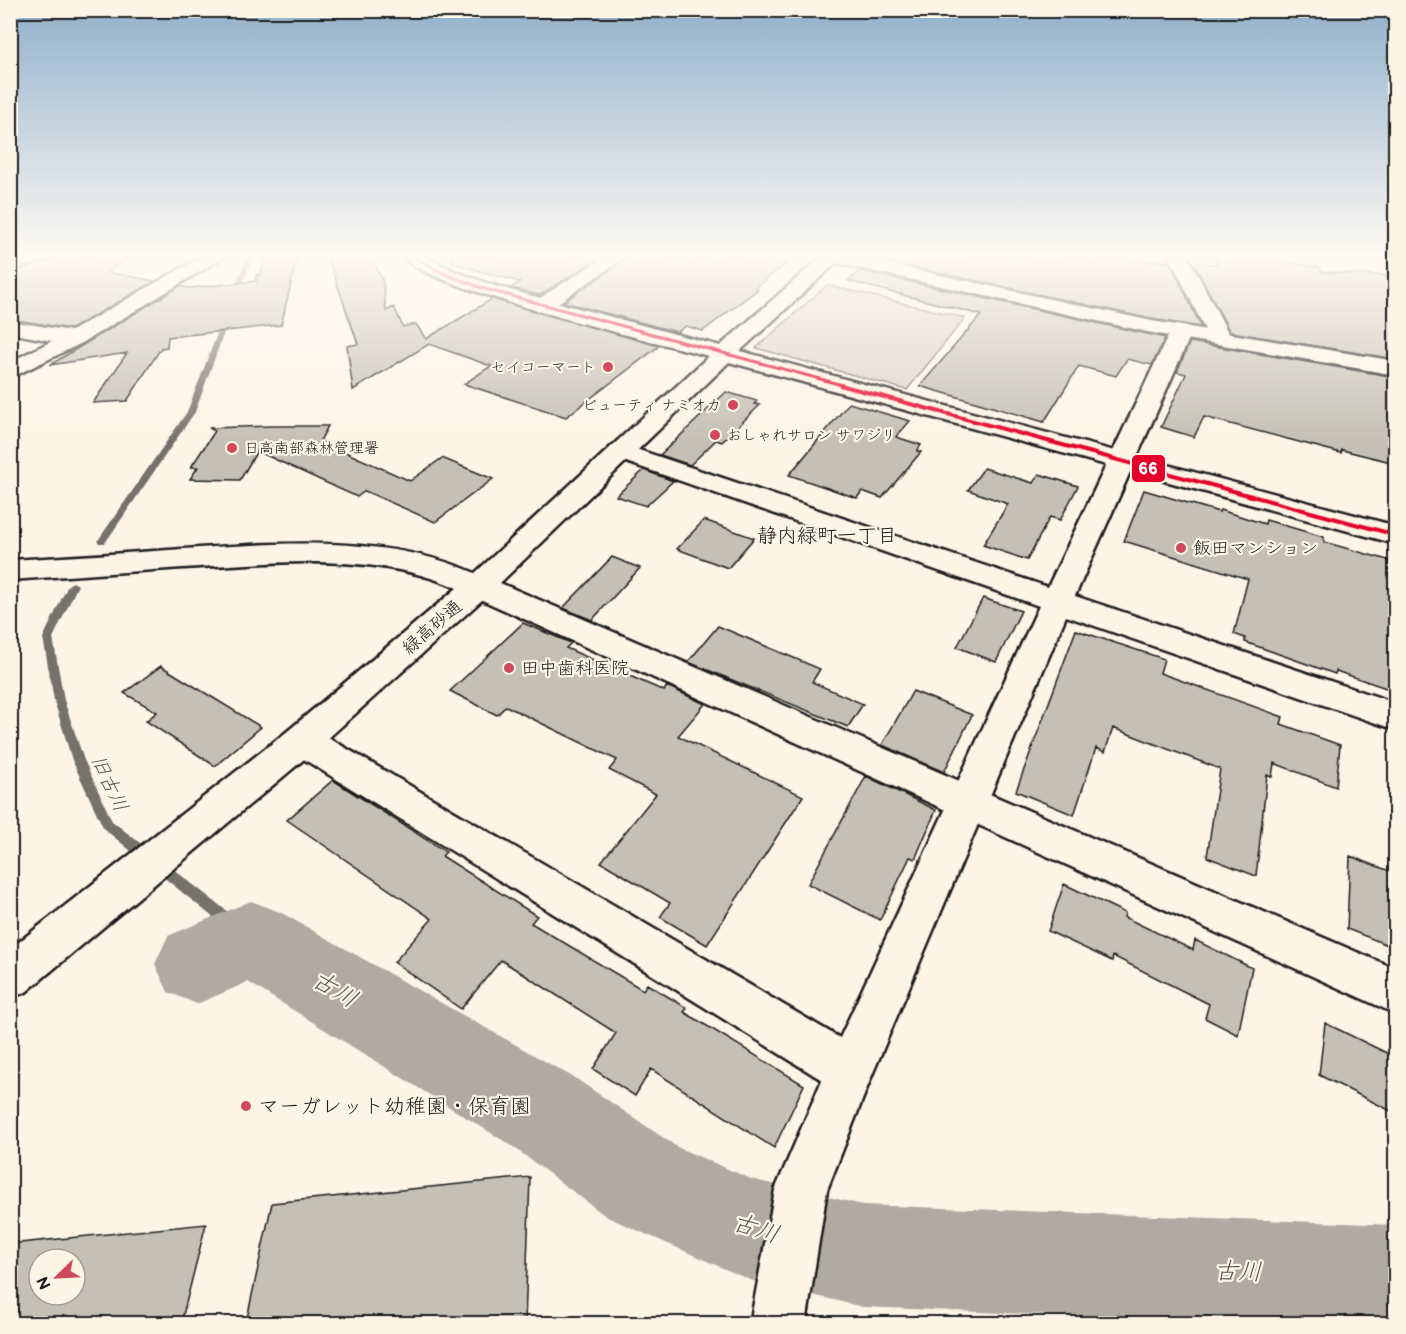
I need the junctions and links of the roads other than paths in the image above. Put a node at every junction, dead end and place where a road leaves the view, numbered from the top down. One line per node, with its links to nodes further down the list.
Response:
1 (110, 317): 8 (street)
2 (588, 317): 10 (street)
3 (764, 317): 10 (street, 緑高砂通)
4 (1113, 317): 7 (street)
5 (1210, 317): 9 (street)
6 (10, 327): 8 (street)
7 (1181, 332): 9 (street); 14 (street)
8 (74, 338): 12 (street)
9 (1220, 338): 11 (street)
10 (724, 354): 13 (street, 緑高砂通); 14 (street)
11 (1395, 368)
12 (10, 371)
13 (621, 452): 17 (street, 緑高砂通); 18 (street)
14 (1120, 461): 15 (street); 18 (street)
15 (1395, 535)
16 (10, 570): 17 (street)
17 (480, 585): 20 (street, 緑高砂通); 21 (street)
18 (1057, 601): 19 (street); 21 (street)
19 (1395, 717)
20 (302, 740): 22 (street, 緑高砂通); 24 (street)
21 (969, 803): 23 (street); 24 (street)
22 (10, 977)
23 (1395, 993)
24 (849, 1070): 25 (street)
25 (779, 1313)

